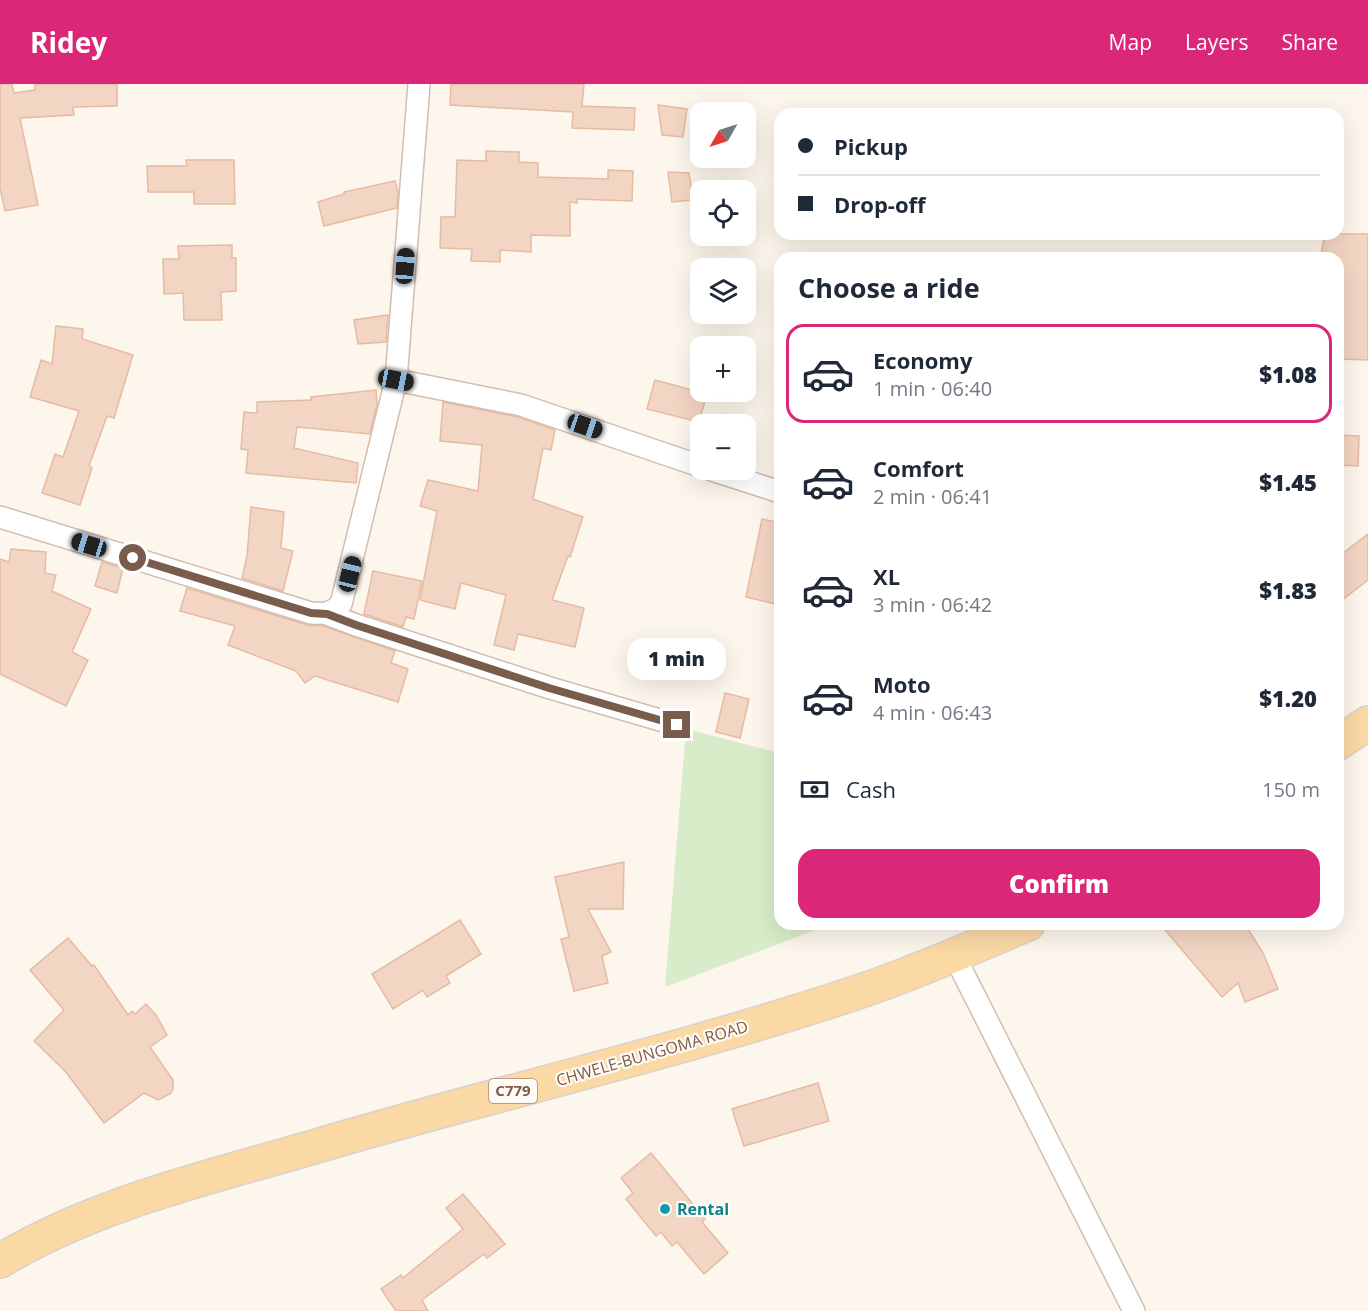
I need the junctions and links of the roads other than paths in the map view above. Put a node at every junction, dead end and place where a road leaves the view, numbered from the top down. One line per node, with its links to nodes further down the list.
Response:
1 (419, 84): 2 (street)
2 (396, 380): 3 (street); 7 (street)
3 (690, 463)
4 (743, 480): 5 (street)
5 (774, 490)
6 (0, 518): 7 (street)
7 (327, 614): 9 (street)
8 (1368, 723): 10 (main road)
9 (677, 725)
10 (1344, 739)
11 (1014, 930): 12 (main road, CHWELE-BUNGOMA ROAD / C779)
12 (954, 955): 13 (main road, CHWELE-BUNGOMA ROAD / C779); 14 (street)
13 (0, 1262)
14 (1134, 1311)

